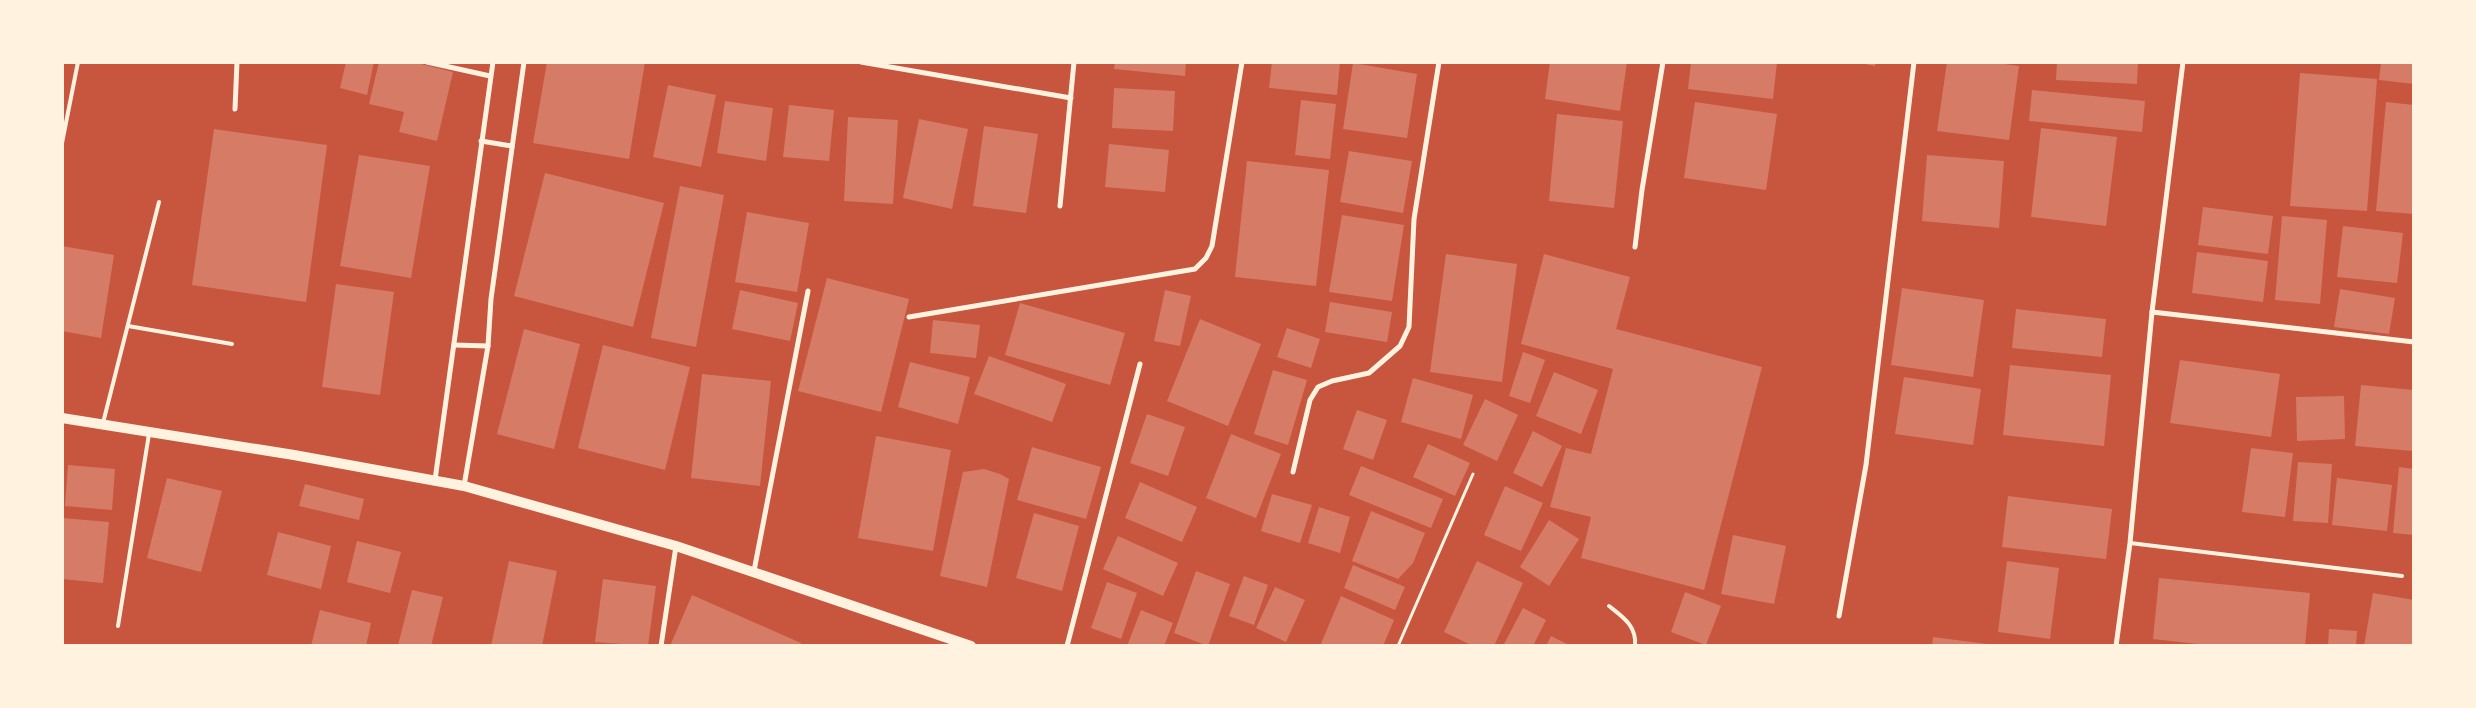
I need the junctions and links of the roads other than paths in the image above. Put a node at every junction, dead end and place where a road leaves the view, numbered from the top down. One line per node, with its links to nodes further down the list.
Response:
1 (78, 62): 17 (lane)
2 (237, 62): 15 (street)
3 (426, 62): 13 (street)
4 (492, 62): 13 (street)
5 (524, 62): 18 (street)
6 (861, 62): 14 (street)
7 (1074, 62): 14 (street)
8 (1242, 62): 24 (street)
9 (1439, 62): 34 (street)
10 (1663, 62): 21 (street)
11 (1914, 62): 42 (street)
12 (2183, 62): 23 (street)
13 (490, 76): 16 (street)
14 (1070, 98): 20 (street)
15 (235, 109)
16 (481, 141): 18 (street); 28 (street)
17 (62, 143)
18 (512, 146): 29 (street)
19 (159, 202): 25 (lane)
20 (1060, 206)
21 (1635, 247)
22 (808, 291): 39 (street)
23 (2152, 312): 26 (street); 37 (street)
24 (909, 317)
25 (128, 326): 27 (lane); 32 (lane)
26 (2414, 342)
27 (232, 344)
28 (454, 345): 29 (street); 35 (street)
29 (488, 346): 36 (street)
30 (1140, 364): 46 (street)
31 (62, 418): 32 (main road)
32 (103, 424): 33 (main road)
33 (149, 432): 35 (main road); 43 (lane)
34 (1293, 472)
35 (435, 480): 36 (main road)
36 (464, 486): 38 (main road)
37 (2130, 543): 40 (lane); 48 (street)
38 (676, 546): 39 (main road); 44 (street)
39 (754, 571): 45 (main road)
40 (2402, 576)
41 (1609, 606): 47 (lane)
42 (1839, 616)
43 (118, 626)
44 (660, 646)
45 (971, 646)
46 (1067, 646)
47 (1635, 646)
48 (2116, 646)

